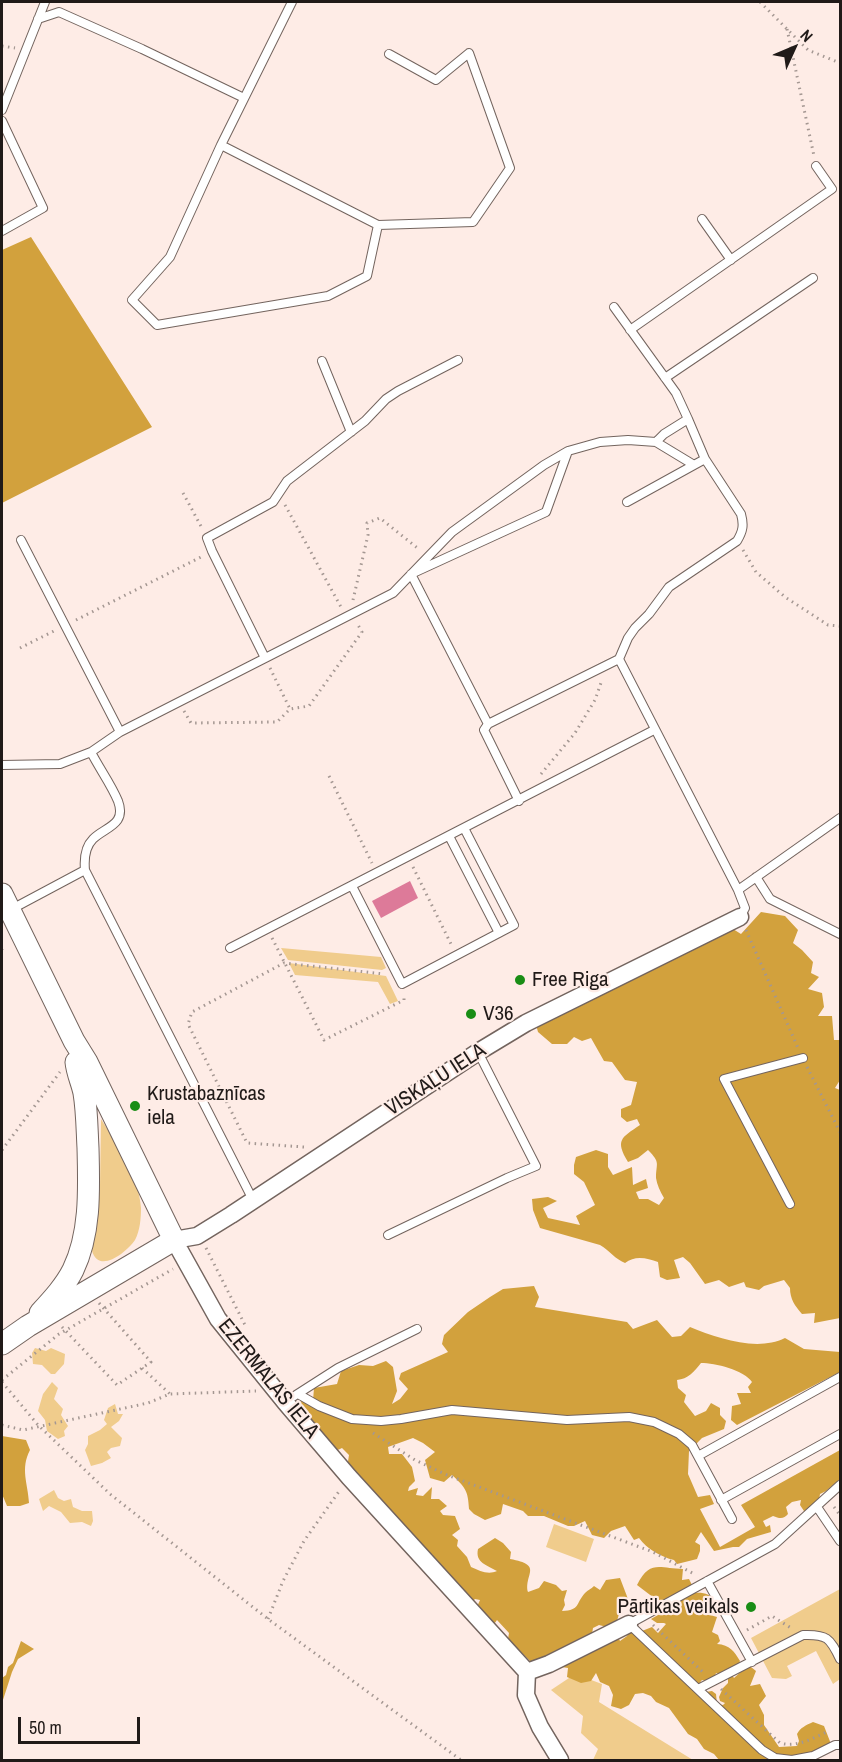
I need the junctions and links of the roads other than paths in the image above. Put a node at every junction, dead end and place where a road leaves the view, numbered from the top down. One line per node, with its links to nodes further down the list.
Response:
1 (45, 2): 3 (lane)
2 (292, 2): 5 (lane)
3 (38, 19): 5 (lane); 6 (lane)
4 (389, 54): 11 (lane)
5 (244, 98): 8 (lane)
6 (2, 110)
7 (2, 121): 12 (lane)
8 (221, 145): 11 (lane); 11 (lane)
9 (816, 166): 13 (lane)
10 (702, 219): 13 (lane)
11 (378, 225)
12 (2, 231)
13 (731, 260): 16 (lane)
14 (813, 278): 19 (lane)
15 (614, 307): 16 (lane)
16 (630, 330): 19 (lane)
17 (458, 360): 21 (lane)
18 (322, 361): 21 (lane)
19 (665, 378): 20 (lane)
20 (688, 419): 22 (lane); 24 (lane)
21 (351, 432): 29 (lane)
22 (656, 442): 23 (lane); 25 (lane)
23 (568, 451): 28 (lane); 28 (lane)
24 (705, 459): 25 (lane); 30 (lane)
25 (694, 465): 26 (lane)
26 (627, 502)
27 (21, 540): 33 (lane)
28 (411, 574): 29 (lane); 31 (lane)
29 (265, 658): 33 (lane)
30 (618, 659): 31 (lane); 32 (lane)
31 (488, 724): 36 (lane)
32 (654, 730): 36 (lane); 43 (lane)
33 (120, 732): 34 (lane)
34 (91, 752): 35 (lane); 40 (lane)
35 (2, 765)
36 (519, 801): 38 (lane)
37 (840, 818): 41 (lane)
38 (464, 828): 39 (lane); 46 (lane)
39 (449, 836): 42 (lane); 46 (lane)
40 (85, 870): 44 (lane); 52 (lane)
41 (756, 877): 43 (lane); 47 (lane)
42 (352, 886): 46 (lane); 48 (lane)
43 (738, 890): 45 (lane)
44 (6, 902): 49 (street, EZERMALAS IELA)
45 (740, 917): 50 (street, VISKAĻU IELA)
46 (499, 933)
47 (840, 934)
48 (230, 948)
49 (74, 1041): 55 (street, EZERMALAS IELA); 56 (street, EZERMALAS IELA)
50 (478, 1052): 52 (street, VISKAĻU IELA); 54 (lane)
51 (803, 1058): 53 (lane)
52 (253, 1200): 55 (street, VISKAĻU IELA)
53 (789, 1204)
54 (388, 1235)
55 (174, 1240): 57 (street); 62 (street, EZERMALAS IELA)
56 (79, 1253): 57 (street); 58 (street, EZERMALAS IELA)
57 (110, 1279): 58 (street)
58 (28, 1326): 60 (street)
59 (417, 1329): 62 (lane)
60 (3, 1340)
61 (840, 1377): 64 (lane)
62 (292, 1398): 64 (lane); 74 (street, EZERMALAS IELA)
63 (840, 1434): 66 (lane)
64 (698, 1456): 66 (lane)
65 (840, 1485): 67 (lane)
66 (721, 1500): 68 (lane)
67 (817, 1507): 69 (lane); 70 (lane)
68 (732, 1519)
69 (840, 1541)
70 (707, 1581): 71 (lane); 73 (lane)
71 (636, 1620): 74 (street); 75 (lane)
72 (840, 1659): 73 (lane)
73 (752, 1662): 75 (lane)
74 (527, 1672): 77 (street)
75 (698, 1689): 78 (lane)
76 (840, 1745): 78 (lane)
77 (561, 1761)
78 (792, 1761)

